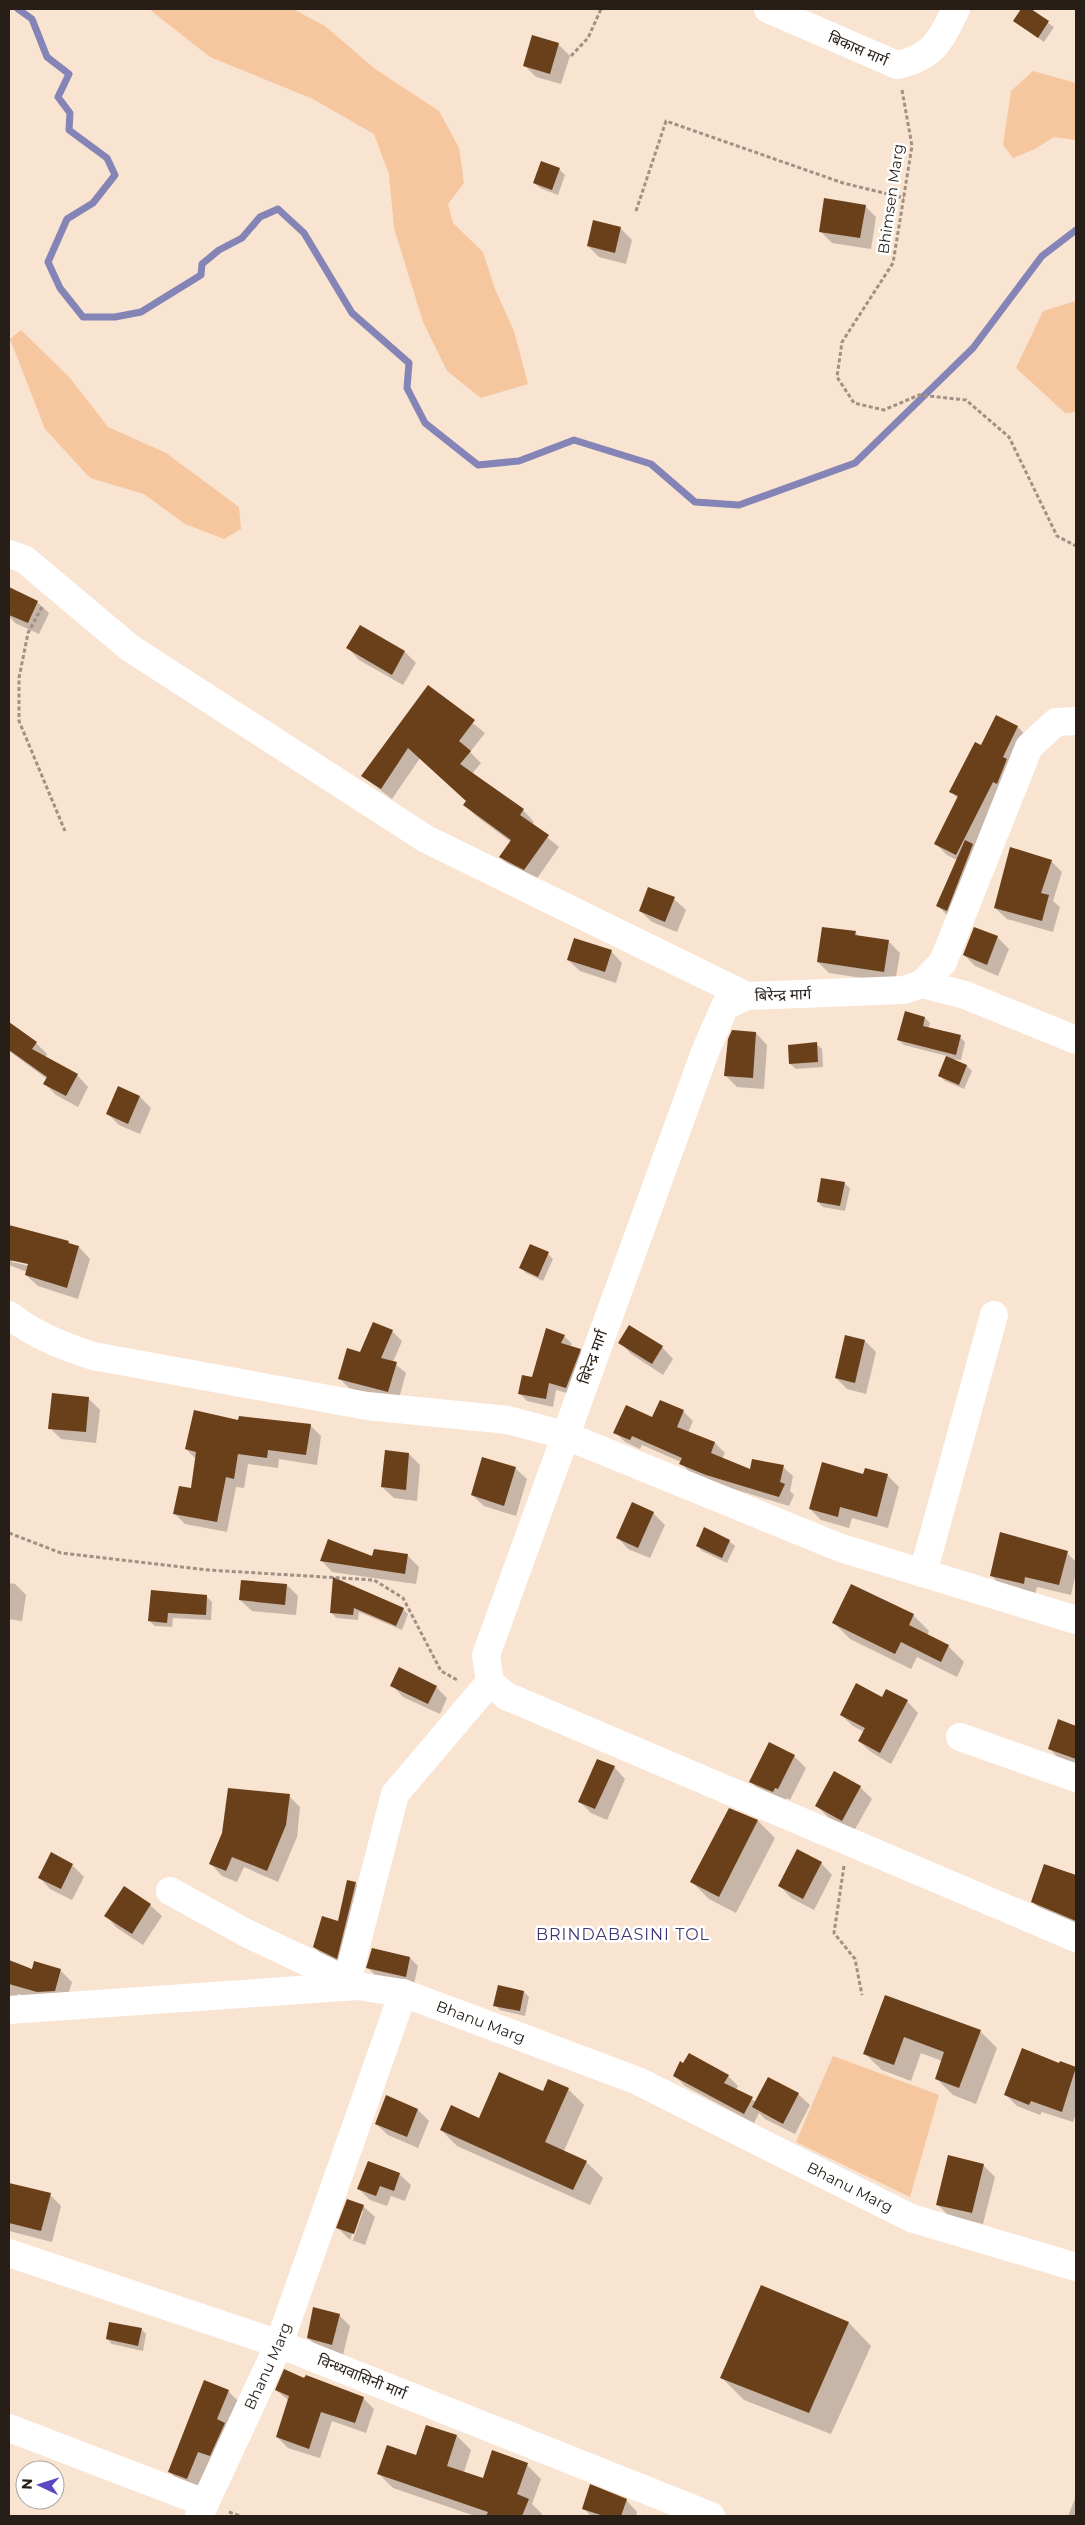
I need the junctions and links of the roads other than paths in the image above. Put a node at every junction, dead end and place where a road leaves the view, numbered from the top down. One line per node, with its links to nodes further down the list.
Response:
1 (768, 9): 2 (street, बिकास मार्ग)
2 (956, 9)
3 (9, 554): 6 (street)
4 (1076, 721): 5 (street)
5 (922, 984): 6 (street, बिरेन्द्र मार्ग); 7 (street)
6 (747, 996): 10 (street, बिरेन्द्र मार्ग)
7 (1076, 1040)
8 (9, 1315): 10 (street)
9 (994, 1315): 11 (street)
10 (564, 1435): 11 (street); 13 (street, बिरेन्द्र मार्ग)
11 (923, 1573): 12 (street)
12 (1076, 1620)
13 (490, 1682): 17 (street); 18 (street)
14 (960, 1737): 15 (street)
15 (1076, 1778)
16 (170, 1891): 18 (street)
17 (1076, 1938)
18 (352, 1983): 19 (street); 20 (street)
19 (403, 1993): 22 (street, Bhanu Marg); 23 (street, Bhanu Marg)
20 (9, 2010)
21 (9, 2252): 23 (street, विन्ध्यवासिनी मार्ग)
22 (1076, 2267)
23 (278, 2344): 25 (street, Bhanu Marg); 26 (street, विन्ध्यवासिनी मार्ग)
24 (9, 2428): 25 (street)
25 (202, 2510)
26 (711, 2516)

